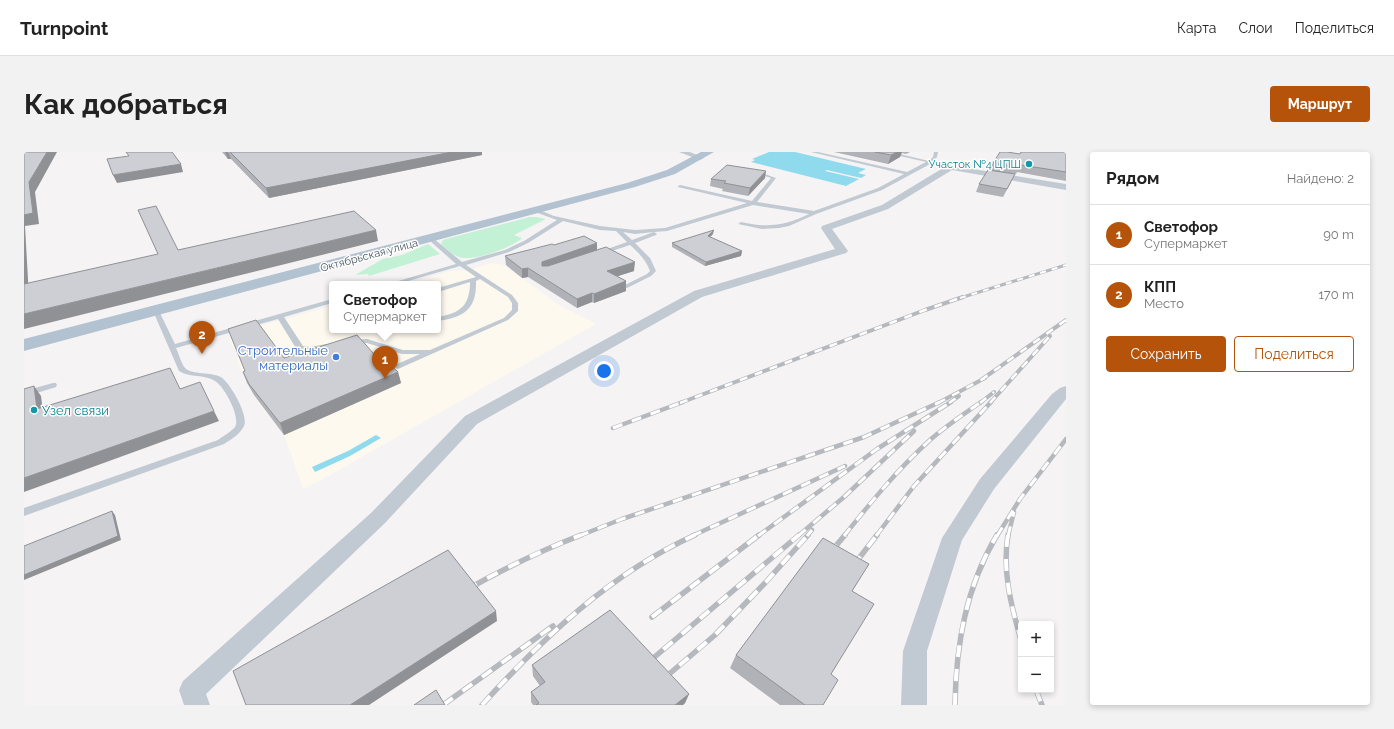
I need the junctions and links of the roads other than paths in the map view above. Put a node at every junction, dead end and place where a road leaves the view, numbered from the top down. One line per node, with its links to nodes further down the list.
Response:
1 (683, 152): 5 (street)
2 (814, 152): 8 (lane)
3 (885, 152): 6 (lane)
4 (936, 152): 6 (lane)
5 (705, 155): 14 (main road, Октябрьская улица)
6 (930, 162): 10 (lane)
7 (878, 163): 8 (lane)
8 (872, 166): 10 (lane)
9 (745, 169): 13 (lane)
10 (908, 174): 15 (lane)
11 (680, 186): 13 (lane)
12 (1066, 187): 43 (street)
13 (753, 203): 15 (lane); 19 (lane)
14 (536, 211): 16 (lane); 20 (main road, Октябрьская улица)
15 (814, 214): 17 (lane)
16 (562, 219): 18 (lane); 23 (lane)
17 (741, 224)
18 (618, 230): 19 (lane); 21 (lane)
19 (665, 230): 21 (lane)
20 (431, 239): 23 (lane); 30 (main road, Октябрьская улица)
21 (630, 243): 22 (lane); 27 (lane)
22 (595, 255)
23 (461, 264): 24 (lane); 26 (lane)
24 (481, 277): 25 (lane); 37 (lane)
25 (473, 280): 28 (lane); 32 (lane)
26 (402, 281)
27 (627, 286)
28 (441, 289)
29 (329, 302): 31 (lane)
30 (156, 311): 34 (main road, Октябрьская улица); 36 (lane)
31 (280, 316): 35 (lane); 36 (lane)
32 (441, 318)
33 (346, 342): 37 (lane)
34 (24, 345)
35 (332, 345)
36 (172, 347): 42 (lane)
37 (432, 352): 38 (lane)
38 (398, 367)
39 (53, 385): 41 (lane)
40 (1066, 390): 44 (street)
41 (24, 394)
42 (24, 512)
43 (197, 705)
44 (914, 705)

